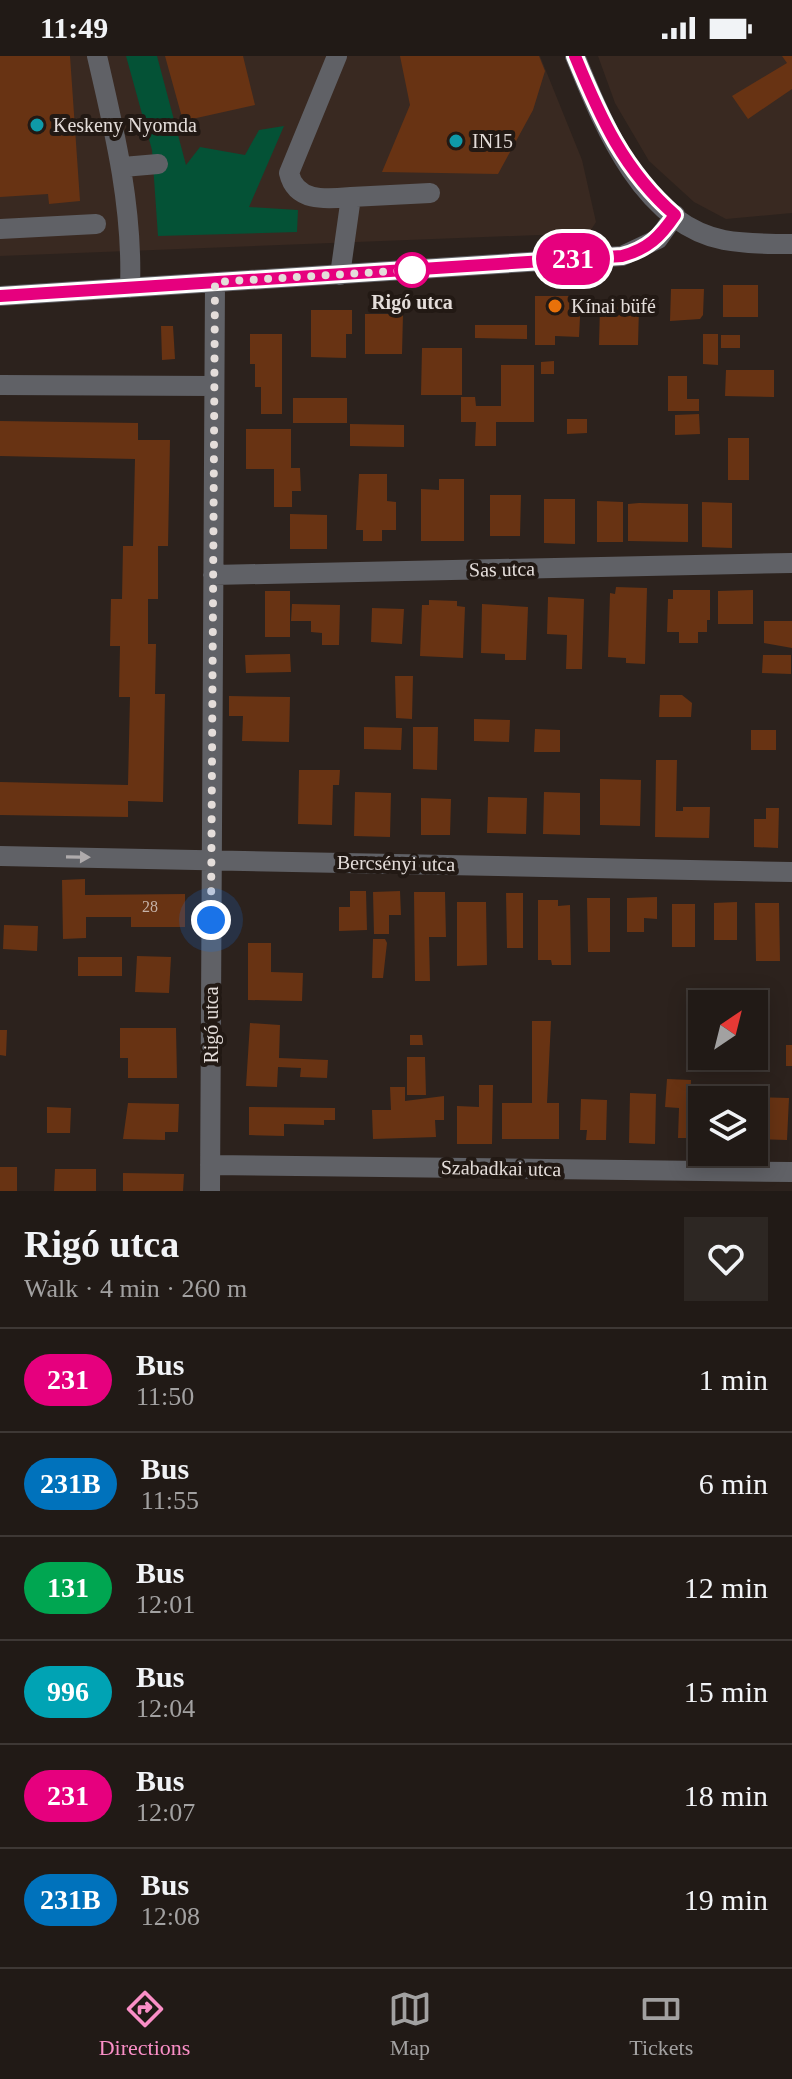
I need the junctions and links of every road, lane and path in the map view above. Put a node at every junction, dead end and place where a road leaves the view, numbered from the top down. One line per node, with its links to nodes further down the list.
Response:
1 (97, 56): 5 (street)
2 (337, 56): 7 (street)
3 (575, 56): 8 (street)
4 (158, 164): 5 (street)
5 (123, 167): 14 (street)
6 (430, 193): 7 (street)
7 (351, 197): 12 (street)
8 (675, 215): 11 (street); 12 (street)
9 (96, 224): 10 (street)
10 (0, 229)
11 (792, 244)
12 (340, 275): 13 (street)
13 (215, 282): 14 (street); 17 (street, Rigó utca)
14 (130, 288): 15 (street)
15 (0, 296)
16 (0, 385): 17 (street)
17 (214, 386): 19 (street, Rigó utca)
18 (792, 563): 19 (street, Sas utca)
19 (213, 575): 21 (street, Rigó utca)
20 (0, 856): 21 (street, Bercsényi utca, one-way to 21)
21 (211, 858): 22 (street, Bercsényi utca); 23 (street, Rigó utca)
22 (792, 872)
23 (210, 1165): 24 (street, Szabadkai utca); 25 (street, Rigó utca)
24 (792, 1172)
25 (210, 1191)

